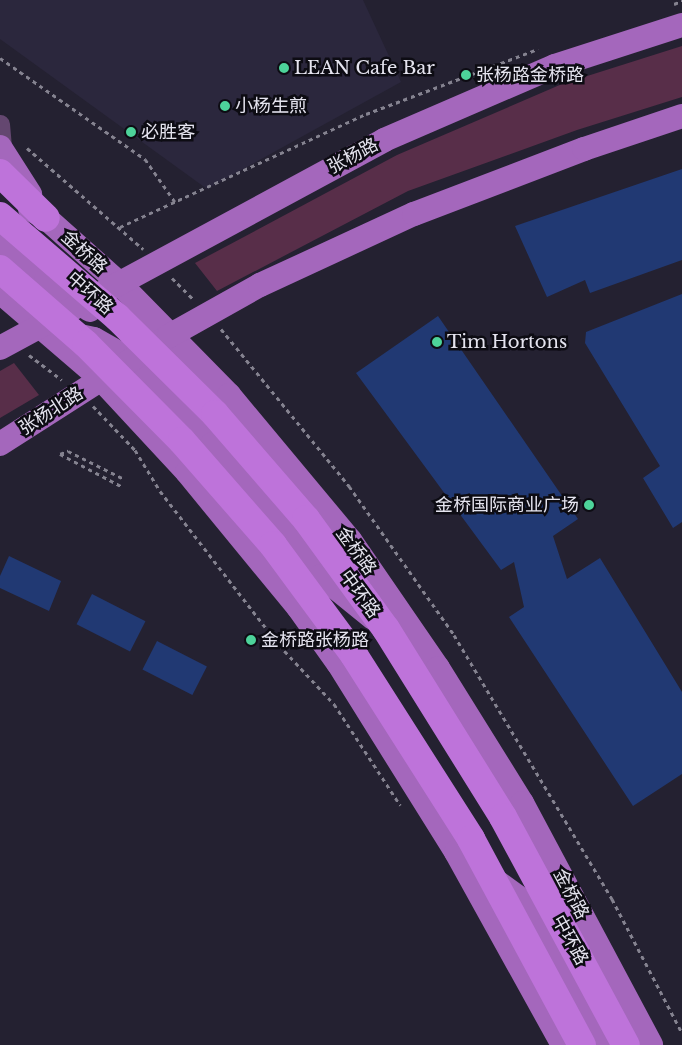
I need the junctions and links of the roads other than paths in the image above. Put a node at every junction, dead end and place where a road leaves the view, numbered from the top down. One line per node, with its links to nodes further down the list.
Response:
1 (682, 25): 10 (main road, 张杨路)
2 (682, 116): 14 (main road)
3 (0, 124): 4 (lane)
4 (0, 156): 7 (highway)
5 (0, 192): 7 (main road, 金桥路)
6 (0, 216): 24 (highway, 中环路, bridge)
7 (46, 218): 10 (main road, 金桥路)
8 (0, 241): 12 (main road)
9 (0, 269): 22 (highway, bridge)
10 (118, 283): 12 (main road, 张杨路); 14 (main road, 金桥路)
11 (0, 292): 13 (main road)
12 (78, 304): 13 (main road, 张杨路); 14 (main road)
13 (40, 324): 15 (main road); 16 (main road); 17 (main road)
14 (169, 336): 16 (main road); 19 (main road, 金桥路)
15 (5, 345)
16 (131, 360): 17 (main road); 19 (main road)
17 (101, 379): 18 (main road, 张杨北路); 20 (main road)
18 (0, 444)
19 (438, 668): 25 (main road, 金桥路)
20 (456, 852): 21 (main road); 23 (main road)
21 (563, 1045)
22 (582, 1045)
23 (606, 1045)
24 (626, 1045)
25 (651, 1045)

